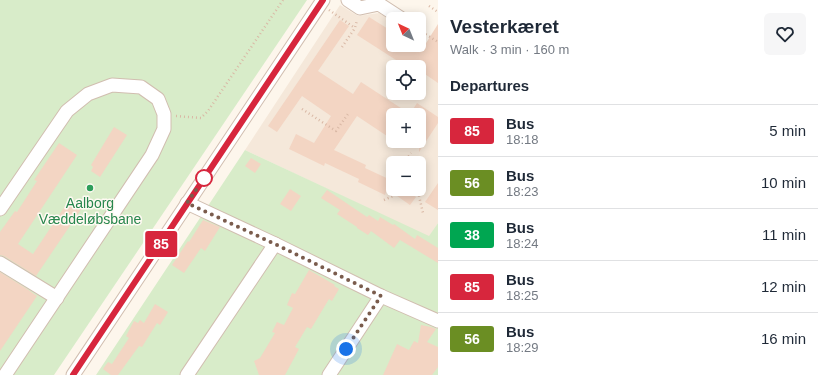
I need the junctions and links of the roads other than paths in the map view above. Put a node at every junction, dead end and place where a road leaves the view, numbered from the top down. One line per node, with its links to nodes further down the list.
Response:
1 (348, 0): 3 (street)
2 (327, 5): 4 (street)
3 (391, 12)
4 (187, 203): 6 (street); 12 (street)
5 (0, 209): 9 (street)
6 (275, 244): 8 (street); 13 (street)
7 (0, 263): 9 (street)
8 (381, 296): 10 (street); 14 (street)
9 (56, 298): 11 (street)
10 (438, 321)
11 (5, 375)
12 (73, 375)
13 (187, 375)
14 (329, 375)

